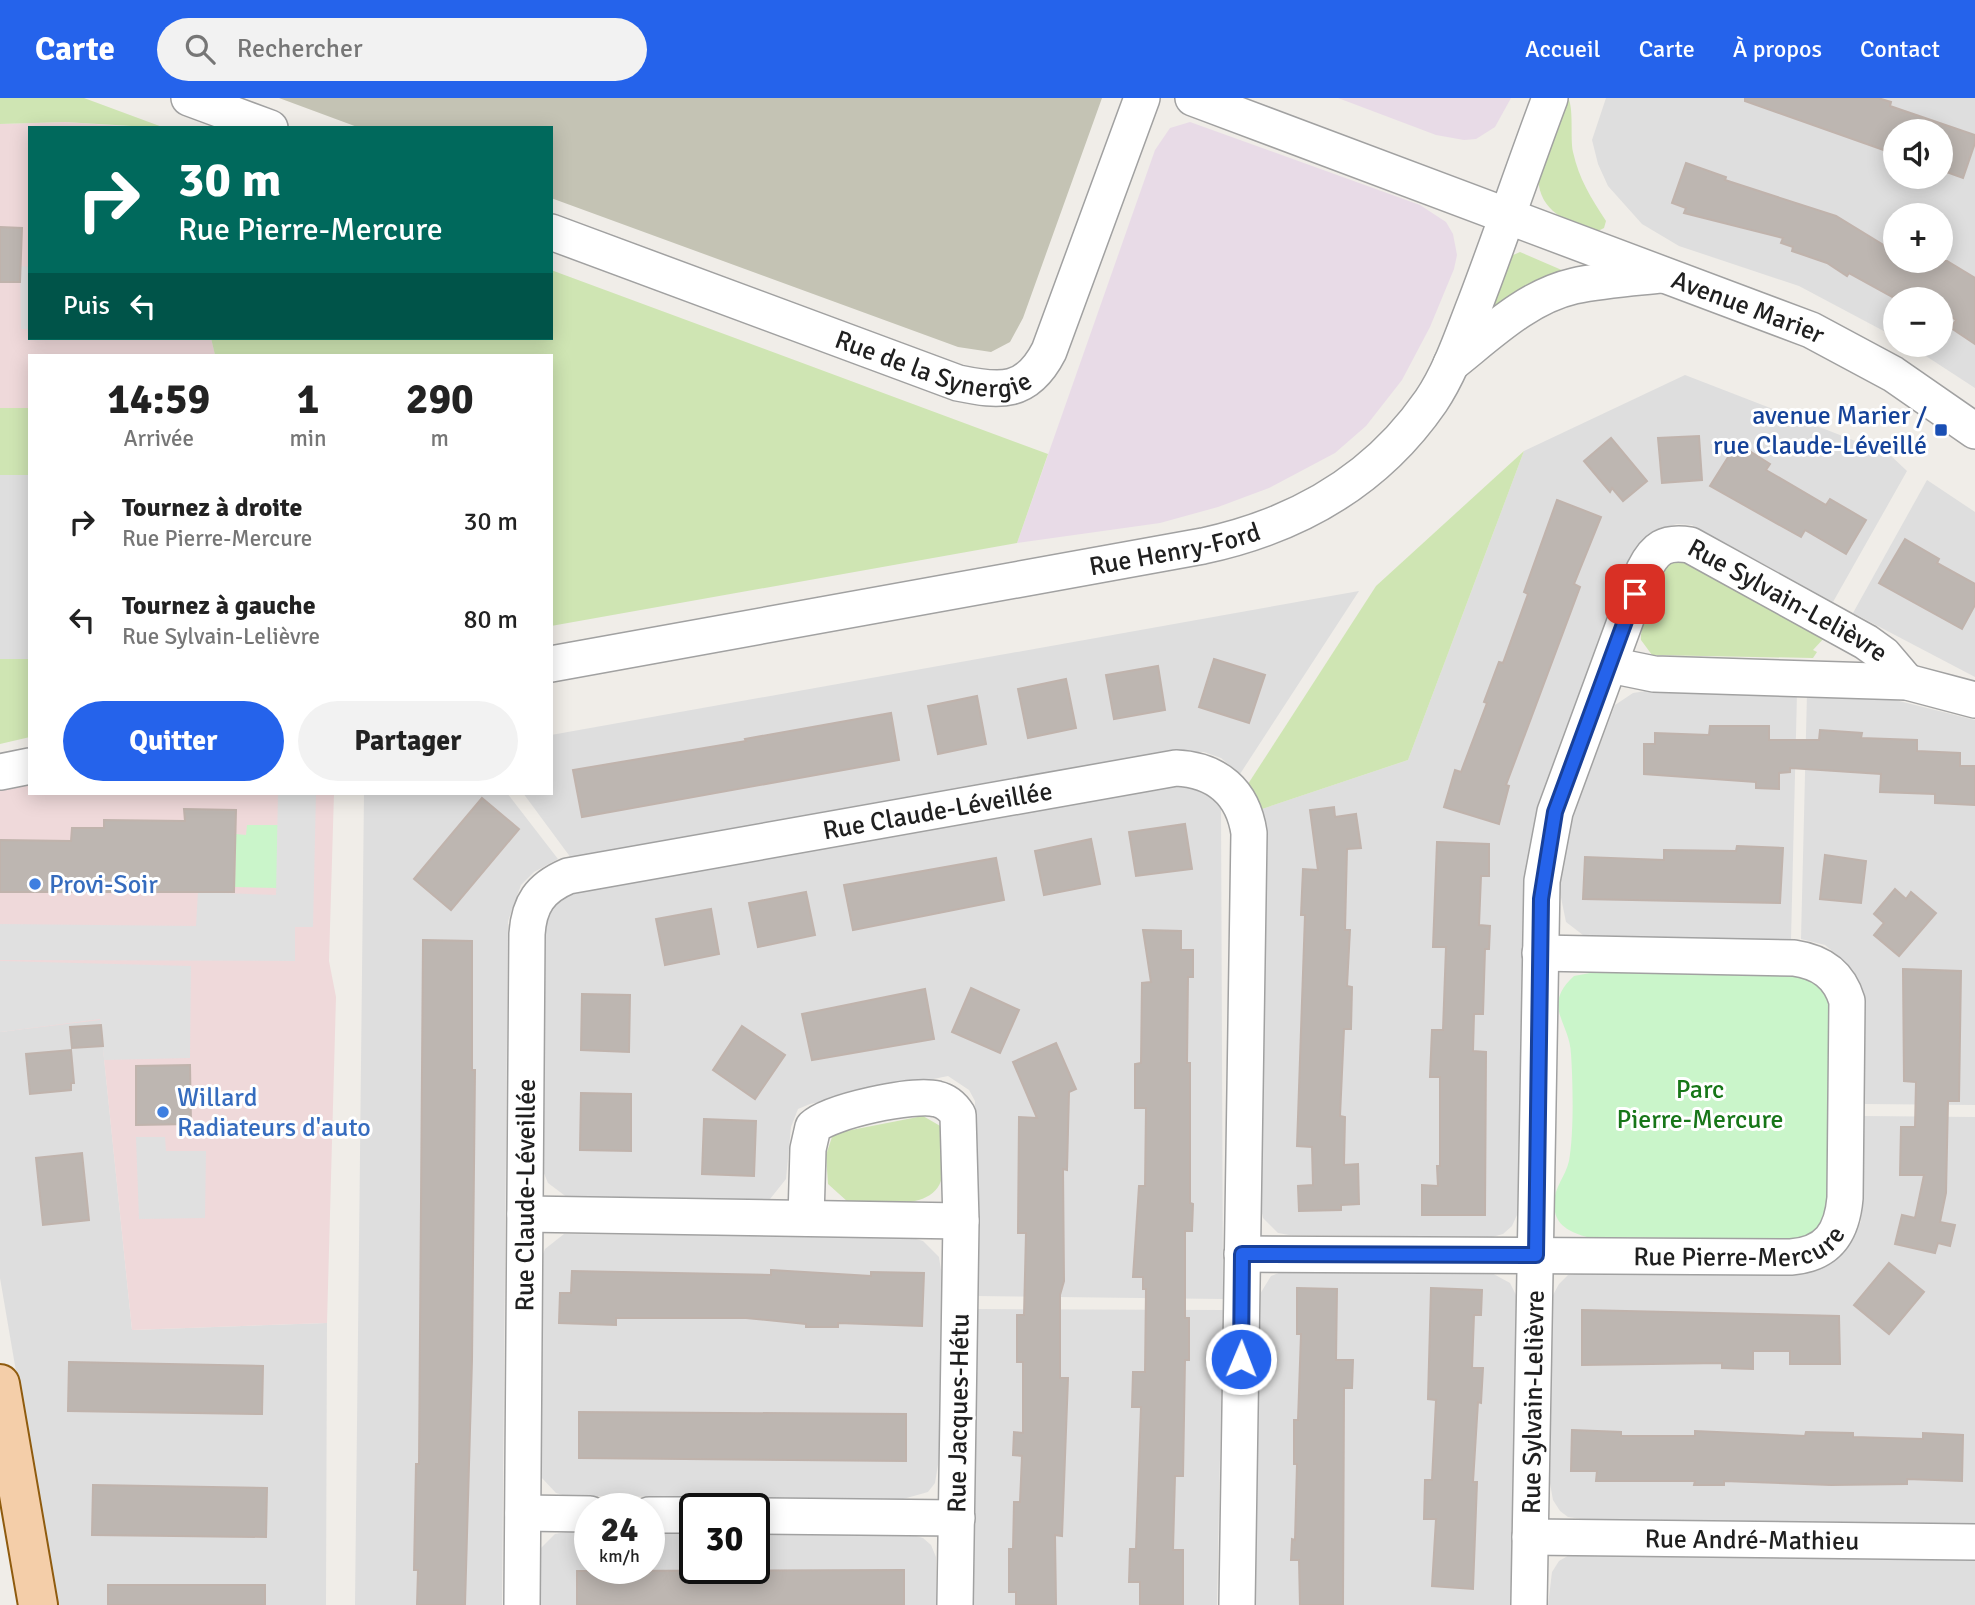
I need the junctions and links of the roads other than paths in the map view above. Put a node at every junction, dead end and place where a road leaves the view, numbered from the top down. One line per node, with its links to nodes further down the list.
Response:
1 (189, 98): 5 (street)
2 (1142, 98): 7 (street, Rue de la Synergie)
3 (1193, 98): 6 (street)
4 (1550, 98): 6 (street, Rue Henry-Ford)
5 (265, 126)
6 (1507, 214): 8 (street, Avenue Marier); 9 (street, Rue Henry-Ford)
7 (553, 233)
8 (1667, 274): 9 (street); 10 (street, Avenue Marier)
9 (1451, 365): 11 (street, Rue Henry-Ford)
10 (1975, 430)
11 (553, 664)
12 (1610, 665): 13 (street, Rue Sylvain-Lelièvre); 13 (street, Rue Sylvain-Lelièvre); 17 (street, Rue Sylvain-Lelièvre)
13 (1907, 682): 14 (street, Rue Sylvain-Lelièvre)
14 (1975, 700)
15 (28, 766): 16 (street)
16 (0, 772)
17 (1540, 953): 22 (street, Rue Sylvain-Lelièvre); 22 (street, Rue Pierre-Mercure)
18 (525, 1214): 19 (street); 21 (street, Rue Claude-Léveillée); 24 (street, Rue Claude-Léveillée)
19 (806, 1218): 20 (street); 20 (street, Rue Jacques-Hétu)
20 (961, 1221): 27 (street, Rue Jacques-Hétu)
21 (1242, 1254): 22 (street, Rue Pierre-Mercure); 33 (street, Rue Claude-Léveillée)
22 (1536, 1255): 28 (street, Rue Sylvain-Lelièvre)
23 (0, 1384): 30 (main road)
24 (523, 1513): 25 (street); 31 (street, Rue Claude-Léveillée)
25 (574, 1514)
26 (770, 1516): 27 (street)
27 (957, 1518): 32 (street, Rue Jacques-Hétu)
28 (1530, 1537): 29 (street, Rue André-Mathieu); 34 (street, Rue Sylvain-Lelièvre)
29 (1975, 1542)
30 (38, 1605)
31 (522, 1605)
32 (955, 1605)
33 (1237, 1605)
34 (1529, 1605)

